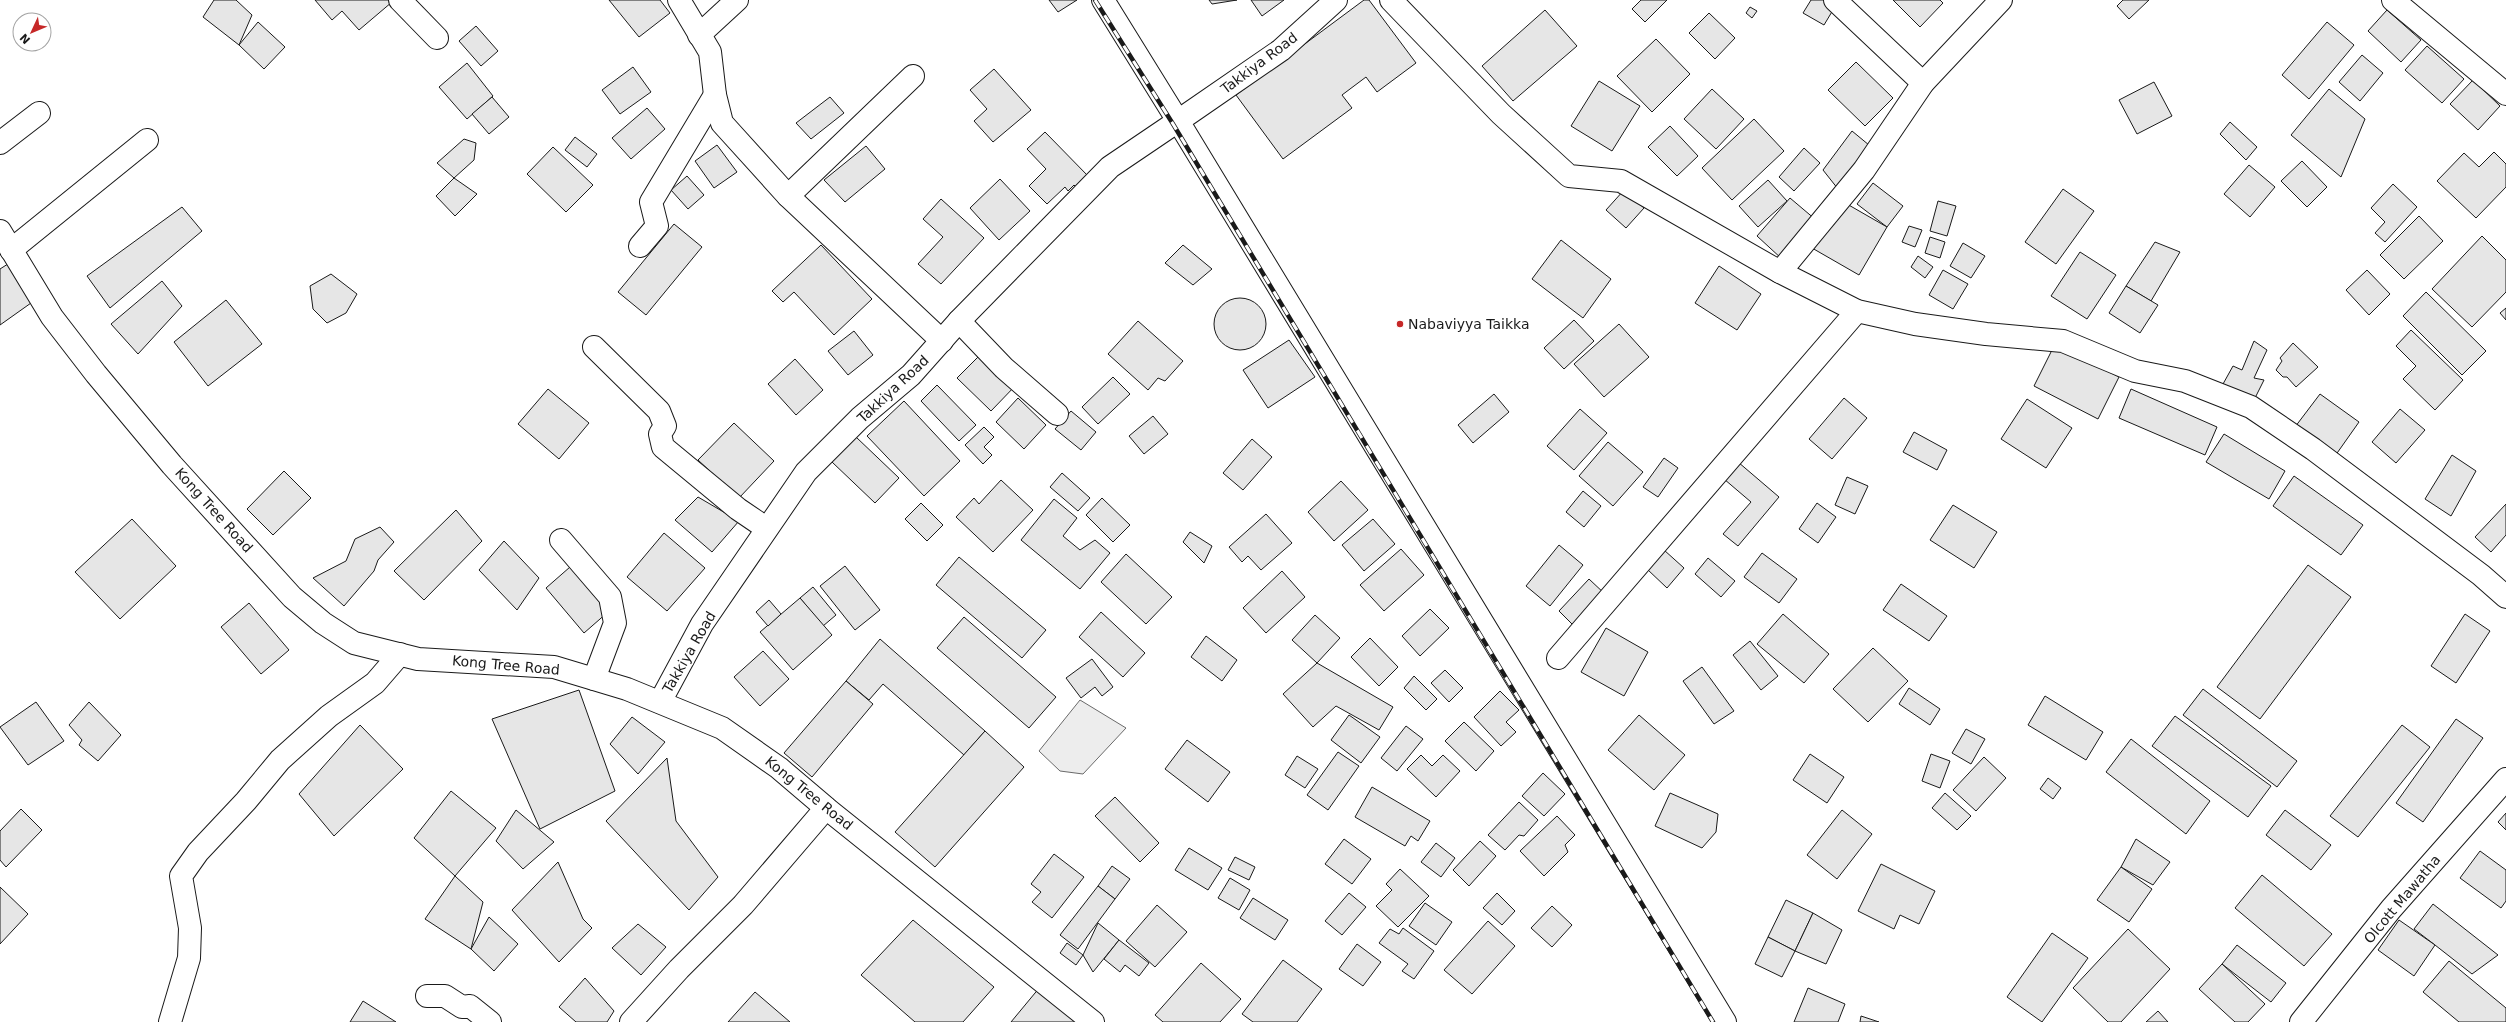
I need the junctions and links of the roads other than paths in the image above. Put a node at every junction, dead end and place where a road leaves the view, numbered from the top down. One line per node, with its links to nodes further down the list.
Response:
1 (400, 0): 11 (street)
2 (679, 0): 10 (street)
3 (737, 0): 10 (street)
4 (1103, 0): 17 (street)
5 (1336, 0): 17 (street, Takkiya Road)
6 (1390, 0): 24 (street)
7 (1835, 0): 13 (street)
8 (2001, 0): 13 (street)
9 (2394, 0): 14 (street)
10 (699, 35): 15 (street)
11 (437, 38)
12 (913, 76): 20 (street)
13 (1923, 83): 24 (street)
14 (2506, 94)
15 (715, 95): 20 (street); 22 (street)
16 (39, 114): 19 (street)
17 (1178, 120): 26 (street, Takkiya Road); 44 (street)
18 (147, 140): 23 (street)
19 (0, 143)
20 (788, 196): 27 (street)
21 (0, 231): 23 (street, Kong Tree Road)
22 (640, 246)
23 (11, 250): 33 (street, Kong Tree Road)
24 (1780, 272): 25 (street)
25 (1857, 311): 32 (street); 34 (street)
26 (959, 321): 27 (street, Takkiya Road); 29 (street)
27 (942, 341): 30 (street, Takkiya Road)
28 (594, 347): 30 (street)
29 (1057, 414)
30 (766, 528): 36 (street, Takkiya Road)
31 (561, 540): 35 (street)
32 (2506, 597)
33 (400, 654): 35 (street, Kong Tree Road); 40 (street)
34 (1558, 658)
35 (594, 679): 36 (street, Kong Tree Road)
36 (660, 702): 38 (street, Kong Tree Road)
37 (2506, 779): 45 (street, Olcott Mawatha)
38 (826, 808): 42 (street); 43 (street, Kong Tree Road)
39 (427, 996): 41 (street)
40 (170, 1022)
41 (490, 1022)
42 (631, 1022)
43 (1093, 1022)
44 (1725, 1022)
45 (2301, 1022)

